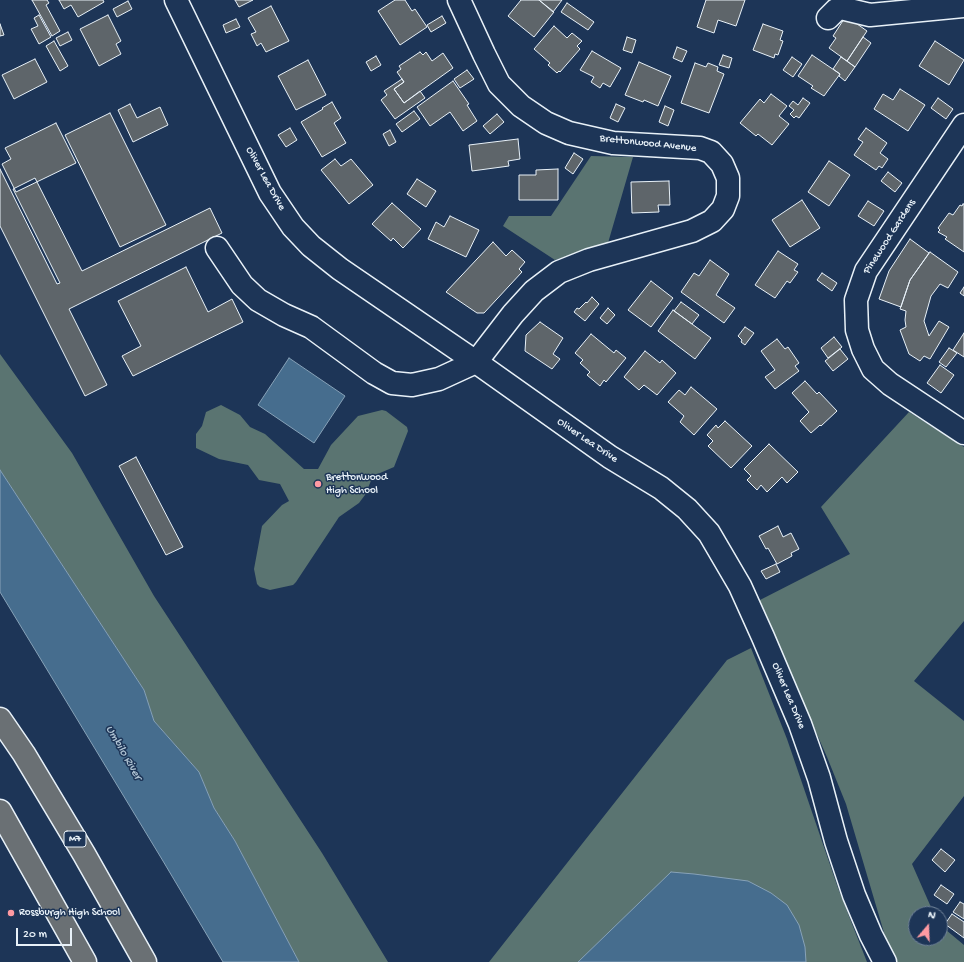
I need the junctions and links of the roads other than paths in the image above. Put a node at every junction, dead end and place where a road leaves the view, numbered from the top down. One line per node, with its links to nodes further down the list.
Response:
1 (176, 0): 7 (street, Oliver Lea Drive)
2 (458, 0): 7 (street, Brettonwood Avenue)
3 (964, 6): 4 (street)
4 (828, 18)
5 (964, 125): 8 (street, Pinewood Gardens)
6 (217, 248): 7 (street)
7 (476, 362): 13 (street, Oliver Lea Drive)
8 (964, 433)
9 (0, 719): 12 (highway, M7)
10 (0, 811): 11 (highway)
11 (85, 962)
12 (145, 962)
13 (885, 962)

